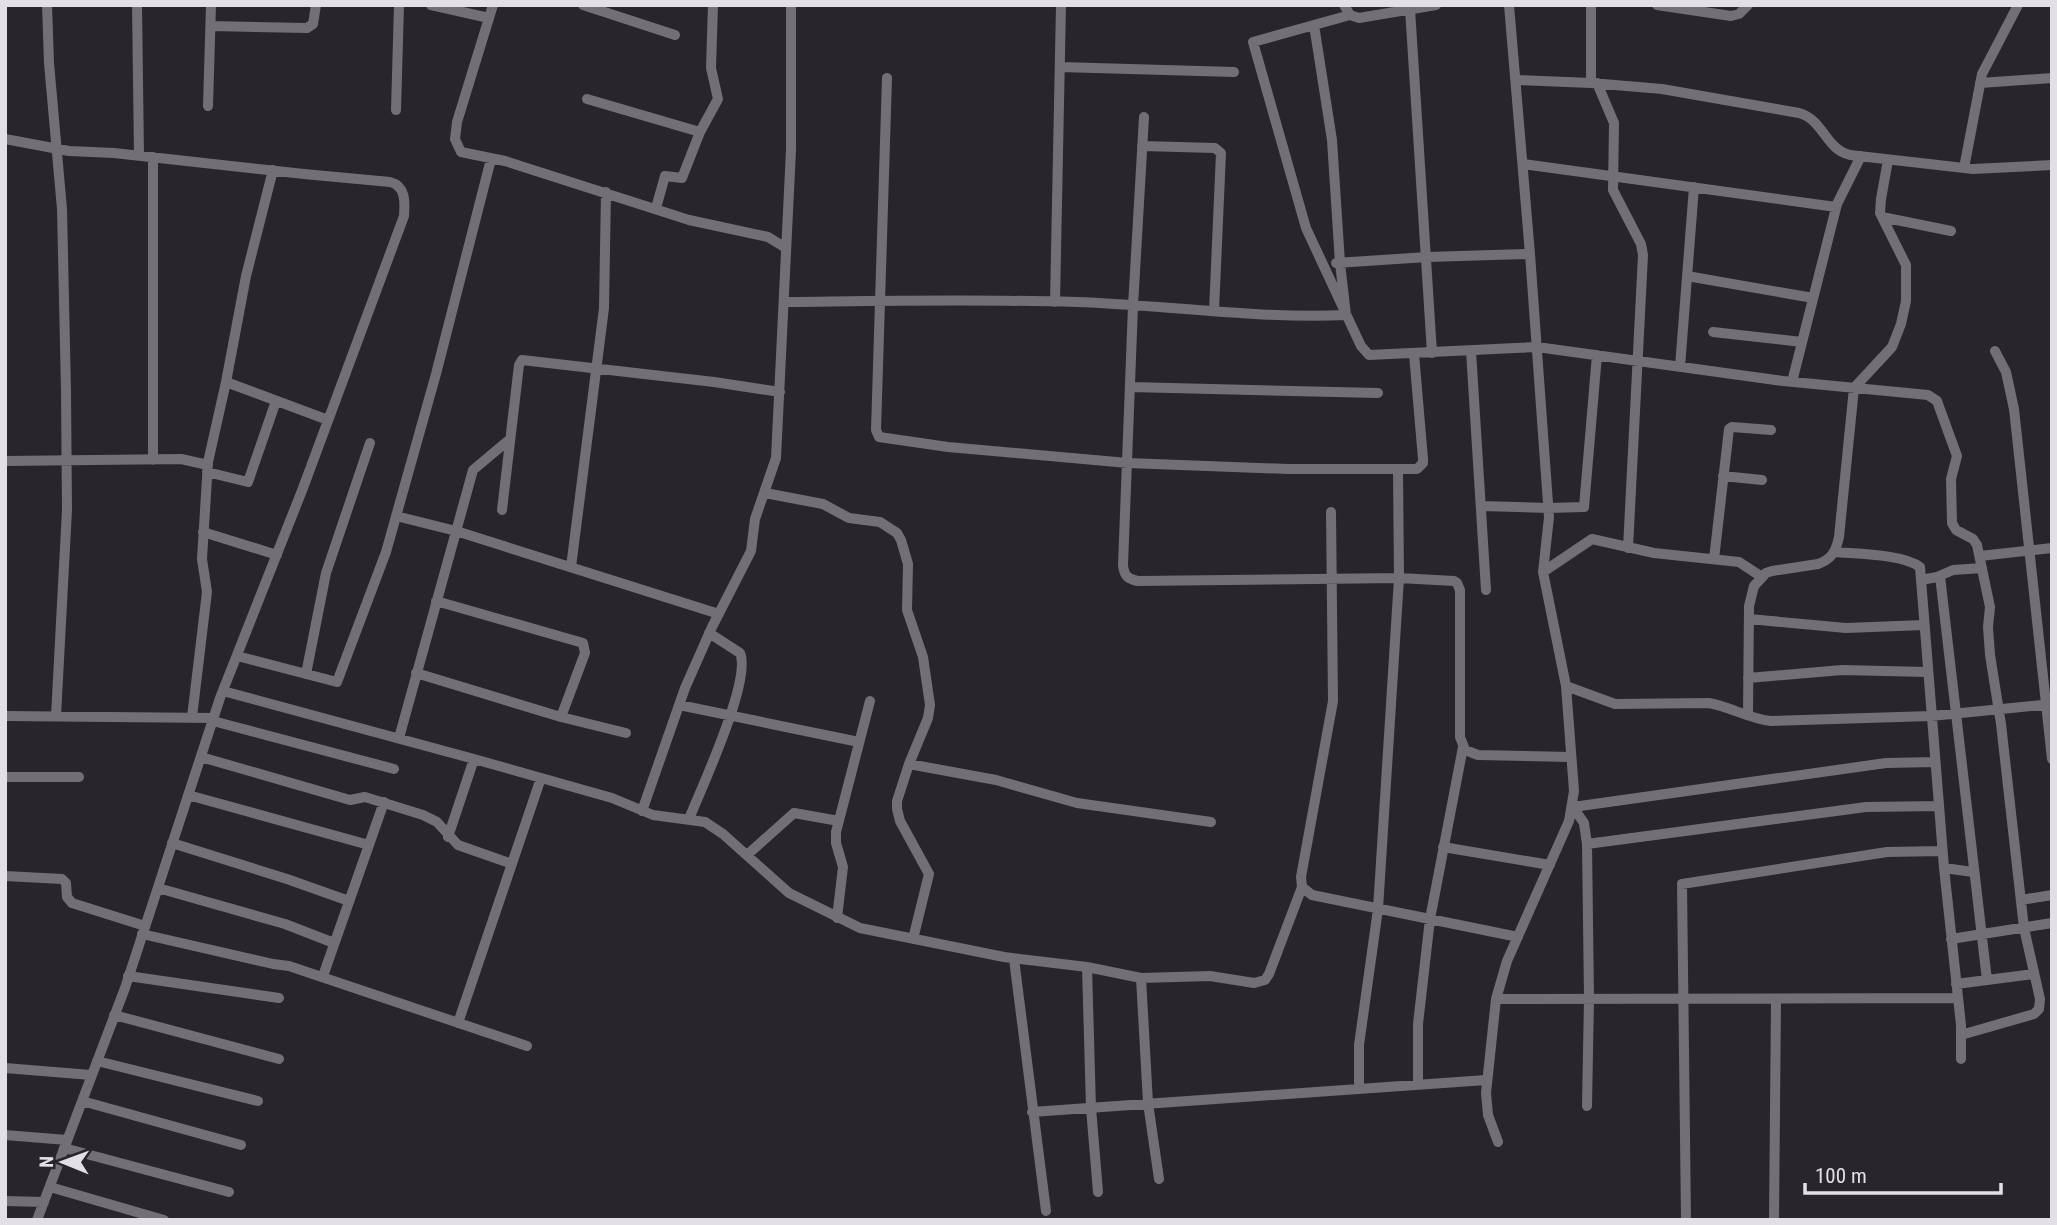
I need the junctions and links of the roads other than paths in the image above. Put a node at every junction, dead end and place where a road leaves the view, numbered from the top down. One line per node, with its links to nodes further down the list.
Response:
1 (47, 5): 38 (street)
2 (137, 5): 39 (street)
3 (211, 5): 22 (street)
4 (316, 5): 22 (street)
5 (399, 5): 33 (street)
6 (431, 5): 20 (street)
7 (493, 5): 20 (street)
8 (583, 5): 23 (street)
9 (713, 5): 35 (street)
10 (791, 5): 55 (street)
11 (1061, 5): 24 (street)
12 (1436, 5): 18 (street)
13 (1509, 5): 28 (street)
14 (1591, 5): 29 (street)
15 (1657, 5): 16 (street)
16 (1748, 5)
17 (2018, 5): 30 (street)
18 (1410, 9): 19 (street); 57 (street)
19 (1347, 10): 21 (street)
20 (489, 18): 42 (street)
21 (1314, 24): 58 (street); 59 (street)
22 (211, 26): 32 (street)
23 (675, 35)
24 (1060, 67): 25 (street); 64 (street)
25 (1234, 72)
26 (887, 78): 62 (street)
27 (2052, 78): 30 (street)
28 (1517, 80): 29 (street); 44 (street)
29 (1594, 83): 40 (street); 48 (street)
30 (1980, 83): 46 (street)
31 (587, 99): 35 (street)
32 (208, 106)
33 (396, 110)
34 (1144, 117): 37 (street)
35 (700, 132): 52 (street)
36 (5, 139): 38 (street)
37 (1142, 146): 65 (street); 66 (street)
38 (58, 148): 39 (street); 92 (street)
39 (139, 155): 41 (street)
40 (1861, 156): 43 (street); 51 (street)
41 (153, 157): 47 (street); 90 (street)
42 (491, 159): 50 (street); 103 (street)
43 (1888, 160): 46 (street); 53 (street)
44 (1523, 164): 48 (street); 56 (street)
45 (2052, 165): 46 (street)
46 (1964, 168)
47 (273, 170): 79 (street); 86 (street)
48 (1614, 175): 49 (street); 76 (street)
49 (1694, 187): 51 (street); 60 (street)
50 (607, 192): 52 (street); 78 (street)
51 (1836, 207): 61 (street)
52 (656, 208): 55 (street)
53 (1882, 217): 54 (street); 82 (street)
54 (1951, 230)
55 (786, 248): 63 (street)
56 (1531, 254): 57 (street); 70 (street)
57 (1427, 257): 58 (street); 73 (street)
58 (1340, 263): 59 (street); 67 (street)
59 (1322, 264): 67 (street)
60 (1687, 276): 61 (street); 77 (street)
61 (1813, 298): 69 (street)
62 (880, 301): 63 (street); 64 (street); 93 (street)
63 (784, 302): 83 (street)
64 (1055, 302): 65 (street)
65 (1133, 306): 66 (street); 81 (street)
66 (1214, 311): 67 (street)
67 (1346, 315): 74 (street)
68 (1713, 332): 69 (street)
69 (1802, 342): 80 (street)
70 (1537, 347): 71 (street); 75 (street); 100 (street)
71 (1471, 351): 73 (street); 99 (street)
72 (1995, 351): 108 (street)
73 (1432, 353): 74 (street)
74 (1414, 354): 95 (street)
75 (1597, 355): 76 (street); 100 (street)
76 (1636, 361): 77 (street); 106 (street)
77 (1680, 368): 80 (street)
78 (597, 370): 83 (street); 88 (street); 113 (street)
79 (226, 382): 85 (street); 94 (street)
80 (1792, 382): 82 (street)
81 (1130, 387): 84 (street); 93 (street)
82 (1854, 388): 109 (street); 112 (street)
83 (780, 392): 98 (street)
84 (1378, 393)
85 (276, 401): 86 (street); 94 (street)
86 (328, 420): 110 (street)
87 (1770, 430): 96 (street)
88 (510, 439): 101 (street); 104 (street)
89 (370, 443): 129 (street)
90 (153, 460): 92 (street); 94 (street)
91 (5, 461): 92 (street)
92 (66, 461): 141 (street)
93 (1128, 463): 95 (street); 118 (street)
94 (207, 468): 105 (street)
95 (1398, 470): 117 (street)
96 (1723, 476): 97 (street); 111 (street)
97 (1762, 480)
98 (765, 493): 122 (street); 155 (street)
99 (1480, 506): 100 (street); 120 (street)
100 (1548, 509): 114 (street)
101 (502, 510)
102 (1331, 512): 118 (street)
103 (396, 516): 104 (street); 129 (street)
104 (456, 531): 113 (street); 121 (street)
105 (204, 532): 110 (street); 143 (street)
106 (1628, 548): 111 (street); 114 (street)
107 (2052, 548): 108 (street)
108 (2029, 550): 112 (street); 134 (street)
109 (1835, 552): 116 (street); 119 (street)
110 (277, 555): 126 (street)
111 (1714, 559): 116 (street)
112 (1981, 562): 115 (street); 136 (street)
113 (571, 567): 122 (street)
114 (1543, 572): 131 (street)
115 (1940, 576): 119 (street); 137 (street)
116 (1762, 577): 123 (street)
117 (1398, 578): 118 (street); 149 (street); 185 (street)
118 (1332, 580): 181 (street)
119 (1921, 580): 124 (street)
120 (1486, 590)
121 (436, 601): 128 (street); 144 (street)
122 (719, 614): 125 (street)
123 (1749, 619): 124 (street); 130 (street)
124 (1924, 625): 127 (street)
125 (709, 633): 135 (street); 138 (street)
126 (237, 656): 129 (street); 132 (street)
127 (1927, 672): 130 (street); 142 (street)
128 (416, 673): 144 (street); 147 (street)
129 (306, 674)
130 (1748, 678): 139 (street)
131 (1566, 686): 139 (street); 151 (street)
132 (223, 691): 145 (street); 147 (street)
133 (870, 701): 148 (street)
134 (2049, 704): 136 (street); 152 (street)
135 (680, 705): 138 (street); 164 (street)
136 (1998, 710): 137 (street); 183 (street)
137 (1956, 713): 142 (street); 178 (street)
138 (730, 715): 148 (street); 165 (street)
139 (1748, 715): 142 (street)
140 (5, 716): 141 (street)
141 (56, 716): 143 (street)
142 (1931, 716): 154 (street)
143 (192, 717): 145 (street)
144 (561, 717): 146 (street)
145 (213, 720): 150 (street); 156 (street)
146 (626, 733)
147 (398, 738): 153 (street)
148 (859, 742): 166 (street)
149 (1463, 747): 151 (street); 172 (street)
150 (201, 757): 160 (street); 161 (street)
151 (1571, 757): 163 (street)
152 (2052, 758)
153 (474, 759): 159 (street); 168 (street)
154 (1935, 762): 162 (street); 163 (street)
155 (909, 764): 167 (street); 193 (street)
156 (394, 769)
157 (79, 776): 158 (street)
158 (5, 777)
159 (541, 778): 164 (street); 175 (street)
160 (188, 795): 169 (street); 171 (street)
161 (384, 802): 168 (street); 171 (street)
162 (1939, 806): 170 (street); 173 (street)
163 (1573, 807): 170 (street); 176 (street)
164 (642, 810): 165 (street)
165 (689, 819): 174 (street)
166 (839, 821): 174 (street); 186 (street)
167 (1212, 822)
168 (448, 837): 175 (street)
169 (172, 843): 180 (street); 184 (street)
170 (1587, 844): 206 (street)
171 (369, 845): 184 (street)
172 (1443, 847): 176 (street); 187 (street)
173 (1942, 851): 177 (street); 204 (street)
174 (747, 855): 186 (street)
175 (512, 864): 211 (street)
176 (1550, 865): 192 (street)
177 (1944, 868): 178 (street); 194 (street)
178 (1973, 872): 191 (street)
179 (5, 876): 190 (street)
180 (158, 887): 190 (street); 195 (street)
181 (1302, 887): 185 (street); 201 (street)
182 (2052, 895): 183 (street)
183 (2021, 900): 189 (street)
184 (349, 901): 195 (street)
185 (1378, 909): 187 (street); 221 (street)
186 (837, 918): 193 (street)
187 (1430, 919): 192 (street); 220 (street)
188 (2052, 923): 189 (street)
189 (2024, 928): 191 (street); 198 (street)
190 (144, 930): 199 (street); 200 (street)
191 (1980, 934): 194 (street); 202 (street)
192 (1518, 937): 208 (street)
193 (914, 939): 196 (street)
194 (1951, 939): 203 (street)
195 (334, 943): 200 (street)
196 (1014, 959): 197 (street); 227 (street)
197 (1087, 967): 201 (street); 226 (street)
198 (2034, 974): 202 (street); 212 (street)
199 (128, 976): 205 (street); 210 (street)
200 (323, 976): 211 (street)
201 (1142, 978): 224 (street)
202 (1987, 980): 203 (street)
203 (1956, 984): 207 (street)
204 (1683, 997): 206 (street); 209 (street); 241 (street)
205 (279, 998)
206 (1589, 998): 208 (street); 225 (street)
207 (1958, 998): 209 (street); 212 (street)
208 (1496, 999): 219 (street)
209 (1776, 999): 242 (street)
210 (114, 1015): 214 (street); 216 (street)
211 (458, 1023): 213 (street)
212 (1961, 1035): 215 (street)
213 (527, 1046)
214 (279, 1059)
215 (1961, 1059)
216 (97, 1061): 218 (street); 223 (street)
217 (5, 1068): 218 (street)
218 (91, 1075): 222 (street)
219 (1486, 1080): 220 (street); 229 (street)
220 (1418, 1084): 221 (street)
221 (1359, 1088): 224 (street)
222 (82, 1101): 230 (street); 231 (street)
223 (258, 1101)
224 (1148, 1104): 226 (street); 232 (street)
225 (1587, 1106)
226 (1091, 1108): 227 (street); 235 (street)
227 (1032, 1112): 238 (street)
228 (5, 1135): 230 (street)
229 (1498, 1142)
230 (65, 1144): 233 (street); 234 (street)
231 (241, 1145)
232 (1159, 1178)
233 (50, 1187): 237 (street); 240 (street)
234 (229, 1192)
235 (1098, 1192)
236 (5, 1201): 237 (street)
237 (44, 1202): 239 (street)
238 (1046, 1211)
239 (37, 1220)
240 (164, 1220)
241 (1686, 1220)
242 (1774, 1220)

